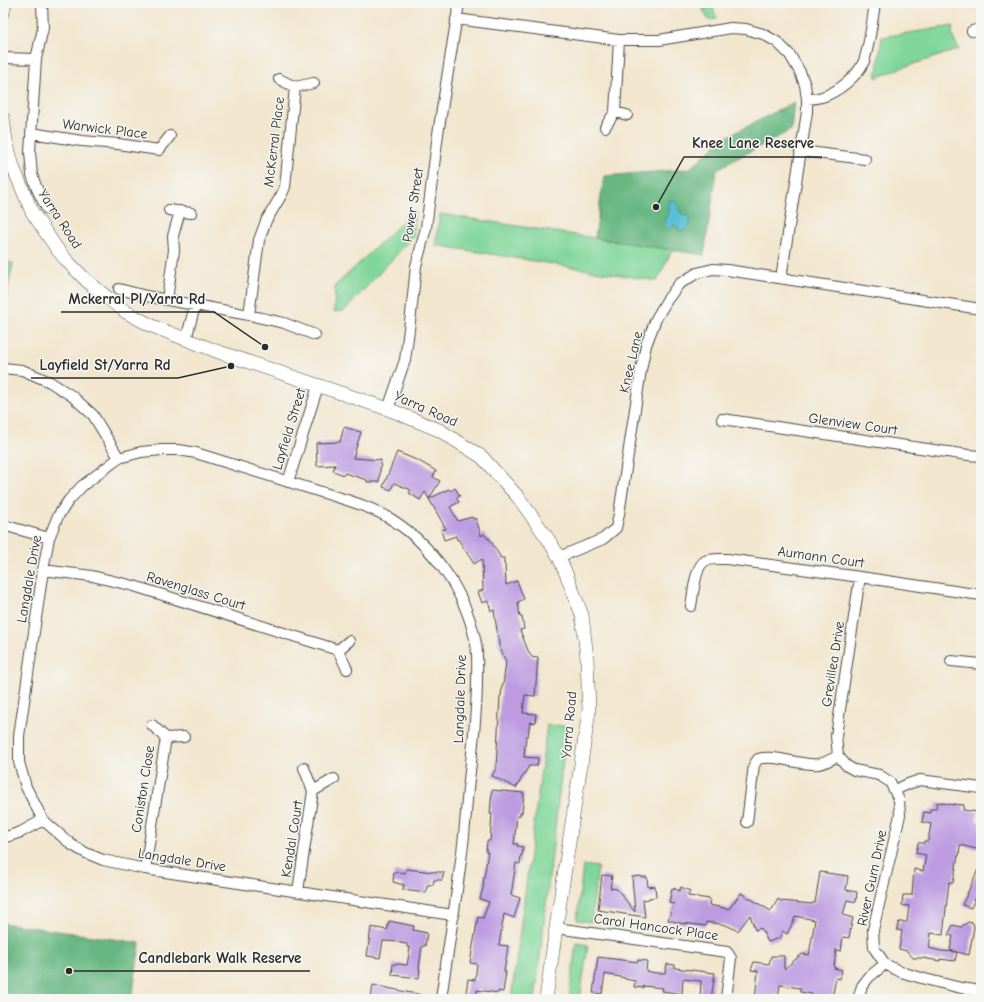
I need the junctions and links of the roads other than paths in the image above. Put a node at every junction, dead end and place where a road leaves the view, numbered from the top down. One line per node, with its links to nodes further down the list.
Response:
1 (5, 3): 5 (main road)
2 (42, 3): 9 (street)
3 (459, 3): 6 (street, Power Street)
4 (875, 3): 13 (street)
5 (3, 12)
6 (456, 19): 7 (street); 36 (street, Power Street)
7 (619, 40): 13 (street); 14 (street)
8 (3, 58): 9 (street)
9 (36, 59): 18 (street)
10 (279, 79): 12 (street, McKerral Place)
11 (314, 83): 12 (street, McKerral Place)
12 (295, 87): 31 (street, McKerral Place)
13 (807, 99): 20 (street)
14 (615, 112): 15 (street); 17 (street)
15 (627, 115)
16 (3, 118): 33 (main road, Yarra Road)
17 (605, 127)
18 (31, 133): 19 (street, Warwick Place); 22 (street)
19 (170, 136)
20 (800, 151): 21 (street); 26 (street)
21 (865, 159)
22 (47, 209)
23 (169, 210): 24 (street)
24 (180, 211): 25 (street); 28 (street)
25 (191, 213)
26 (781, 278): 30 (street, Knee Lane); 43 (street, Knee Lane)
27 (119, 288): 28 (street)
28 (167, 300): 29 (street)
29 (195, 306): 31 (street); 33 (street)
30 (981, 309)
31 (249, 315): 32 (street)
32 (315, 335)
33 (186, 339): 35 (main road, Yarra Road)
34 (3, 368): 39 (street)
35 (318, 386): 36 (main road, Yarra Road); 40 (street, Layfield Street)
36 (388, 409): 43 (main road, Yarra Road)
37 (722, 419): 38 (street, Glenview Court)
38 (981, 456)
39 (119, 458): 40 (street, Langdale Drive); 42 (street, Langdale Drive)
40 (288, 482): 67 (street, Langdale Drive)
41 (3, 525): 42 (street)
42 (49, 538): 44 (street, Langdale Drive)
43 (559, 558): 68 (main road, Yarra Road)
44 (43, 570): 49 (street, Ravenglass Court); 62 (street, Langdale Drive)
45 (860, 577): 46 (street, Aumann Court); 47 (street, Aumann Court); 56 (street, Grevillea Drive)
46 (981, 594)
47 (691, 606)
48 (349, 641): 49 (street)
49 (338, 650): 52 (street)
50 (951, 661): 51 (street)
51 (981, 664)
52 (348, 669)
53 (152, 725): 55 (street, Coniston Close)
54 (184, 737): 55 (street, Coniston Close)
55 (166, 738): 65 (street, Coniston Close)
56 (838, 756): 60 (street); 63 (street)
57 (304, 768): 61 (street, Kendal Court)
58 (334, 779): 61 (street, Kendal Court)
59 (981, 788): 60 (street)
60 (895, 790): 69 (street, River Gum Drive)
61 (313, 791): 66 (street, Kendal Court)
62 (43, 820): 64 (street); 65 (street, Langdale Drive)
63 (747, 822)
64 (3, 838)
65 (145, 869): 66 (street, Langdale Drive)
66 (298, 891): 67 (street, Langdale Drive)
67 (453, 915): 71 (street, Langdale Drive)
68 (556, 928): 72 (main road, Yarra Road); 73 (street, Carol Hancock Place)
69 (885, 964): 70 (street); 74 (street)
70 (981, 991)
71 (441, 999)
72 (546, 999)
73 (726, 999)
74 (858, 999)

